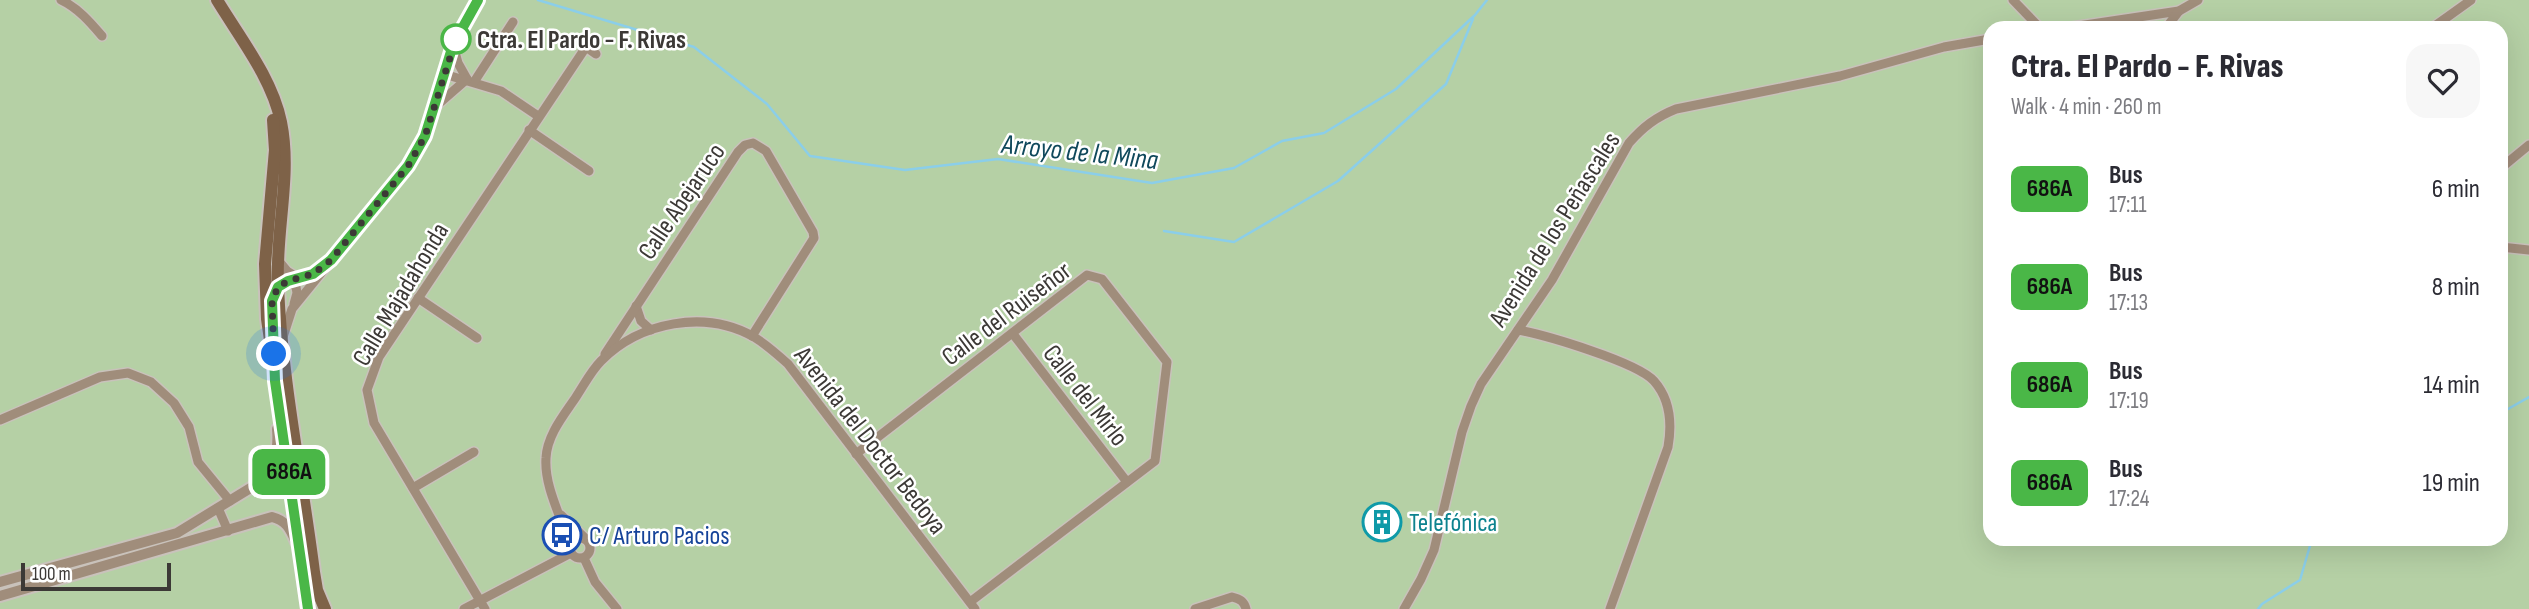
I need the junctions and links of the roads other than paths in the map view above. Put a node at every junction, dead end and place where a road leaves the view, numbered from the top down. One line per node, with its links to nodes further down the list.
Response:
1 (61, 0): 13 (street)
2 (217, 0): 18 (main road)
3 (478, 0): 15 (street)
4 (2013, 0): 8 (street)
5 (2198, 0): 7 (street)
6 (2471, 0): 11 (street)
7 (2179, 11): 9 (street); 10 (street)
8 (2033, 21)
9 (2113, 21)
10 (2171, 21)
11 (2442, 21)
12 (513, 22): 19 (street)
13 (102, 36)
14 (1983, 41): 36 (street, Avenida de los Peñascales)
15 (453, 45): 17 (street); 19 (street)
16 (596, 54): 21 (street, Calle Majadahonda)
17 (444, 74): 19 (street); 20 (street)
18 (264, 78): 28 (main road); 42 (main road)
19 (470, 80): 20 (street); 21 (street)
20 (436, 106): 29 (street)
21 (538, 116): 22 (street, Calle Majadahonda)
22 (529, 130): 25 (street); 32 (street, Calle Majadahonda)
23 (2529, 145): 24 (street)
24 (2508, 162)
25 (589, 171)
26 (2508, 248): 27 (street)
27 (2529, 250)
28 (278, 259): 30 (street); 31 (main road)
29 (331, 260): 30 (street); 34 (street)
30 (298, 278): 31 (street)
31 (283, 284): 34 (street); 40 (main road); 42 (street)
32 (418, 298): 39 (street); 48 (street, Calle Majadahonda)
33 (636, 306): 35 (street); 38 (street, Calle Abejaruco); 41 (street, Calle Abejaruco)
34 (292, 309): 40 (street)
35 (651, 330): 38 (street, Avenida del Doctor Bedoya); 41 (street, Avenida del Doctor Bedoya)
36 (1518, 330): 69 (street, Avenida de los Peñascales); 70 (street)
37 (1013, 334): 45 (street, Calle del Ruiseñor); 46 (street, Calle del Mirlo); 46 (street, Calle del Ruiseñor)
38 (752, 336): 45 (street, Avenida del Doctor Bedoya)
39 (477, 338)
40 (282, 339): 58 (main road)
41 (600, 362): 52 (street, Avenida del Doctor Bedoya)
42 (275, 381): 47 (street); 49 (main road)
43 (0, 420): 50 (street)
44 (474, 452): 48 (street)
45 (856, 454): 62 (street, Avenida del Doctor Bedoya)
46 (1127, 482): 62 (street, Calle del Ruiseñor)
47 (257, 484): 49 (street); 50 (street)
48 (413, 488): 61 (street, Calle Majadahonda)
49 (292, 489): 55 (main road); 58 (street)
50 (230, 501): 51 (street)
51 (218, 508): 53 (street); 59 (street)
52 (560, 514): 54 (street, Avenida del Doctor Bedoya); 56 (street, Avenida del Doctor Bedoya)
53 (228, 531): 55 (street); 60 (street)
54 (586, 539): 56 (street); 57 (street)
55 (298, 548): 63 (main road)
56 (571, 549): 57 (street); 61 (street)
57 (583, 558): 66 (street)
58 (314, 572): 64 (main road)
59 (0, 582)
60 (0, 596)
61 (482, 605): 65 (street)
62 (973, 606)
63 (308, 609)
64 (325, 609)
65 (464, 609)
66 (617, 609)
67 (1195, 609): 68 (street)
68 (1246, 609)
69 (1404, 609)
70 (1609, 609)

